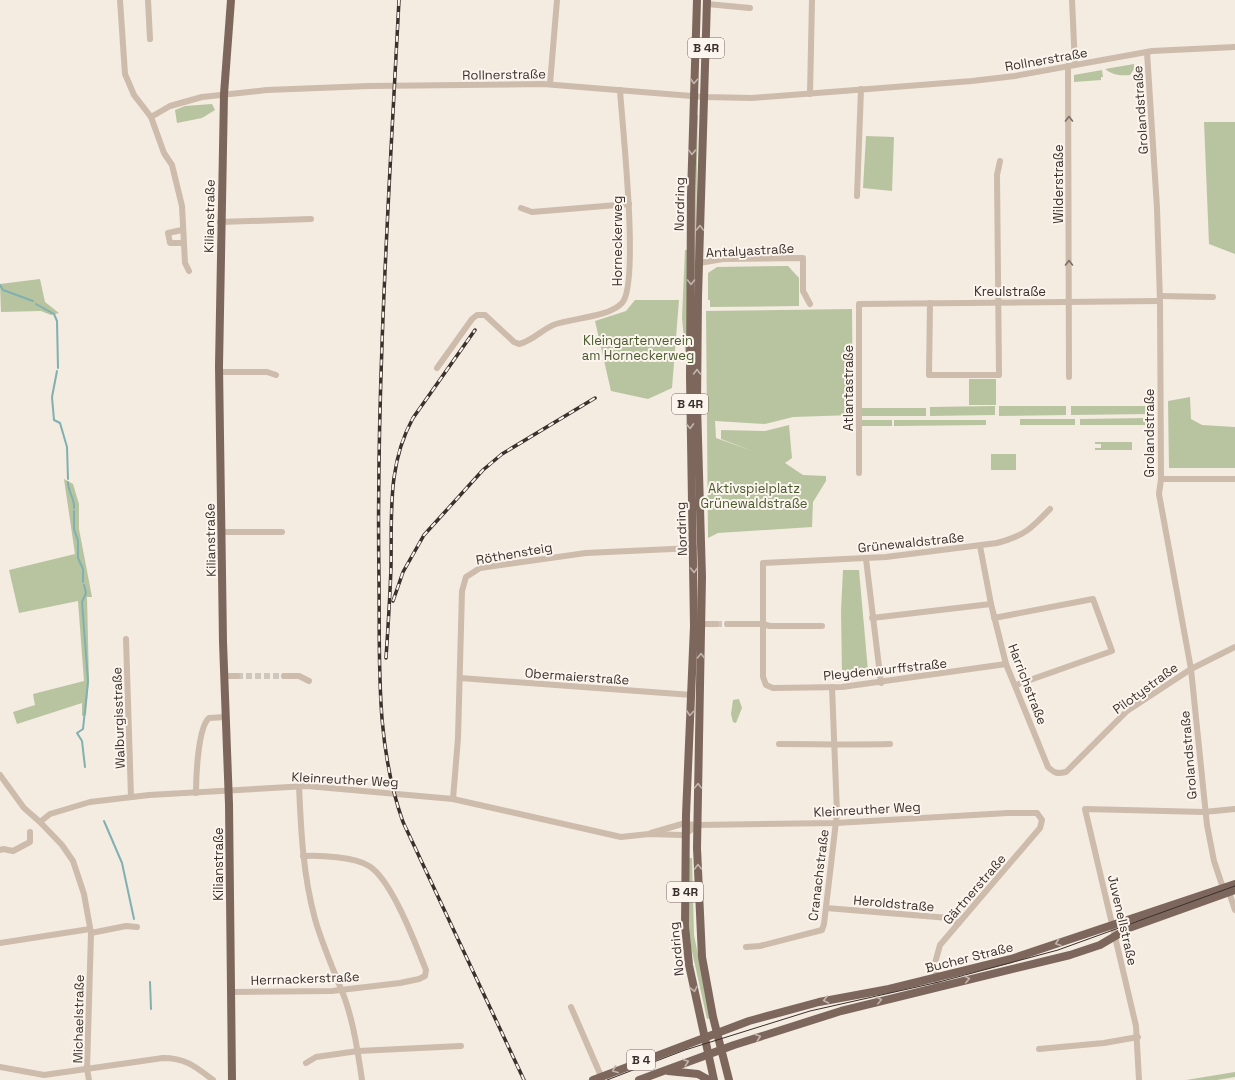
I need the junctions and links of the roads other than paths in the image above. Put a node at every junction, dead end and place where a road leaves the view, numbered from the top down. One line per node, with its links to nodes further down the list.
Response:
1 (120, 0): 22 (street)
2 (148, 0): 10 (street)
3 (231, 0): 18 (main road, Kilianstraße)
4 (557, 0): 15 (street)
5 (697, 0): 20 (main road, Nordring / B 4R, one-way to 20)
6 (812, 0): 19 (street)
7 (1072, 0): 13 (street)
8 (707, 2): 9 (street); 21 (main road, Nordring / B 4R)
9 (750, 8)
10 (150, 39)
11 (1235, 48): 12 (street, Rollnerstraße)
12 (1146, 52): 13 (street, Rollnerstraße); 34 (street, Grolandstraße)
13 (1075, 65): 14 (street, Rollnerstraße)
14 (1068, 66): 16 (street, Rollnerstraße); 36 (street, Wilderstraße, one-way to 14)
15 (550, 84): 17 (street, Rollnerstraße); 18 (street, Rollnerstraße)
16 (861, 89): 19 (street, Rollnerstraße); 24 (street)
17 (620, 90): 20 (street, Rollnerstraße); 25 (street, Horneckerweg)
18 (224, 94): 22 (street, Rollnerstraße); 28 (main road, Kilianstraße)
19 (810, 94): 21 (street, Rollnerstraße)
20 (694, 96): 21 (street, Rollnerstraße); 51 (main road, Nordring / B 4R, one-way to 51)
21 (704, 97): 31 (main road, Nordring / B 4R, one-way to 21)
22 (151, 117): 29 (street)
23 (1000, 161): 35 (street)
24 (857, 196)
25 (629, 204): 26 (street); 40 (street, Horneckerweg)
26 (521, 208)
27 (311, 219): 28 (street)
28 (220, 222): 41 (main road, Kilianstraße)
29 (182, 230): 30 (street); 30 (street)
30 (183, 243): 32 (street)
31 (699, 263): 38 (street, Antalyastraße); 56 (main road, Nordring / B 4R, one-way to 31)
32 (189, 271)
33 (1213, 297): 34 (street, Kreulstraße)
34 (1160, 298): 36 (street, Kreulstraße); 45 (street, Grolandstraße)
35 (998, 302): 36 (street, Kreulstraße); 37 (street, Kreulstraße); 37 (street)
36 (1069, 302): 43 (street, Wilderstraße)
37 (930, 303): 39 (street, Kreulstraße)
38 (810, 304)
39 (859, 304): 44 (street, Atlantastraße)
40 (437, 368)
41 (219, 372): 42 (street); 48 (main road, Kilianstraße)
42 (276, 375)
43 (1069, 377)
44 (859, 473)
45 (1161, 479): 46 (street); 64 (street, Grolandstraße)
46 (1235, 479)
47 (1050, 509): 50 (street, Grünewaldstraße)
48 (222, 532): 49 (street); 65 (main road, Kilianstraße)
49 (282, 532)
50 (980, 546): 52 (street, Grünewaldstraße); 53 (street, Harrichstraße)
51 (694, 548): 68 (street, Röthensteig); 73 (main road, Nordring / B 4R, one-way to 73)
52 (866, 559): 54 (street); 59 (street, Grünewaldstraße)
53 (991, 604): 54 (street); 55 (street, Harrichstraße)
54 (872, 618): 70 (street)
55 (994, 618): 63 (street, Harrichstraße); 71 (street)
56 (701, 624): 57 (street); 91 (main road, Nordring / B 4R, one-way to 56)
57 (716, 624)
58 (727, 624): 59 (street)
59 (763, 624): 60 (street); 72 (street, Pleydenwurffstraße)
60 (822, 626)
61 (126, 639): 83 (street, Walburgisstraße)
62 (1235, 647): 64 (street, Pilotystraße)
63 (1006, 664): 70 (street, Pleydenwurffstraße); 71 (street, Harrichstraße)
64 (1191, 669): 78 (street, Pilotystraße); 86 (street, Grolandstraße)
65 (224, 676): 66 (street); 74 (main road, Kilianstraße)
66 (237, 676)
67 (284, 676): 69 (street)
68 (460, 678): 73 (street, Obermaierstraße); 84 (street, Röthensteig)
69 (309, 681)
70 (881, 682): 72 (street, Pleydenwurffstraße)
71 (1016, 685): 78 (street, Harrichstraße)
72 (832, 687): 77 (street, Cranachstraße)
73 (692, 695): 89 (main road, Nordring / B 4R, one-way to 89)
74 (226, 717): 81 (main road, Kilianstraße); 82 (street)
75 (779, 744): 77 (street)
76 (890, 744): 77 (street)
77 (834, 745): 90 (street, Cranachstraße)
78 (1059, 774)
79 (0, 775): 88 (street, Michaelstraße)
80 (299, 786): 81 (street, Kleinreuther Weg); 84 (street, Kleinreuther Weg); 96 (street)
81 (229, 790): 82 (street, Kleinreuther Weg); 110 (main road, Kilianstraße)
82 (196, 793): 83 (street, Kleinreuther Weg)
83 (131, 797): 88 (street, Kleinreuther Weg)
84 (453, 799): 93 (street, Kleinreuther Weg)
85 (1235, 809): 86 (street)
86 (1204, 812): 98 (street, Grolandstraße); 102 (street, Juvenellstraße)
87 (1037, 813): 90 (street, Kleinreuther Weg); 101 (street, Gärtnerstraße)
88 (40, 822): 104 (street, Michaelstraße)
89 (686, 823): 91 (street, Kleinreuther Weg); 93 (street, Kleinreuther Weg); 94 (main road, Nordring / B 4R)
90 (836, 823): 91 (street, Kleinreuther Weg); 99 (street, Cranachstraße)
91 (697, 825): 94 (street); 112 (main road, Nordring / B 4R, one-way to 91)
92 (30, 832): 95 (street)
93 (649, 834): 94 (street, Kleinreuther Weg)
94 (686, 834): 113 (main road, Nordring / B 4R, one-way to 113)
95 (0, 850)
96 (303, 856): 109 (street); 109 (street, Herrnackerstraße)
97 (1235, 884): 98 (main road, Bucher Straße)
98 (1229, 890): 100 (street, Grolandstraße); 102 (main road, Bucher Straße); 105 (main road, Bucher Straße)
99 (826, 908): 101 (street, Heroldstraße); 107 (street, Cranachstraße)
100 (1235, 910)
101 (959, 923): 108 (street, Gärtnerstraße)
102 (1113, 924): 105 (street, Juvenellstraße); 108 (main road, Bucher Straße, one-way to 108)
103 (137, 927): 104 (street)
104 (90, 931): 106 (street); 122 (street, Michaelstraße)
105 (1115, 936): 108 (main road, Bucher Straße, one-way to 105); 114 (street, Juvenellstraße)
106 (0, 943)
107 (746, 947)
108 (937, 982): 112 (main road, Bucher Straße, one-way to 112); 117 (main road, Bucher Straße, one-way to 108)
109 (341, 990): 110 (street, Herrnackerstraße); 118 (street)
110 (231, 992): 127 (main road, Kilianstraße)
111 (571, 1007): 124 (street)
112 (717, 1032): 113 (main road, Bucher Straße / B 4); 117 (main road, Nordring / B 4R)
113 (704, 1037): 119 (main road, Nordring / B 4R); 124 (main road, B 4, one-way to 124)
114 (1138, 1037): 116 (street); 134 (street, Juvenellstraße)
115 (461, 1046): 118 (street)
116 (1039, 1049)
117 (721, 1050): 119 (main road, B 4); 133 (main road, B 4R)
118 (358, 1051): 120 (street); 128 (street)
119 (708, 1054): 123 (main road, B 4, one-way to 119); 132 (main road, B 4R)
120 (306, 1063)
121 (0, 1067): 122 (street)
122 (87, 1069): 125 (street); 126 (street, Michaelstraße)
123 (665, 1070): 130 (main road, B 4); 131 (main road)
124 (601, 1076): 129 (main road, B 4)
125 (88, 1080)
126 (214, 1080)
127 (232, 1080)
128 (362, 1080)
129 (592, 1080)
130 (640, 1080)
131 (709, 1080)
132 (714, 1080)
133 (729, 1080)
134 (1139, 1080)

